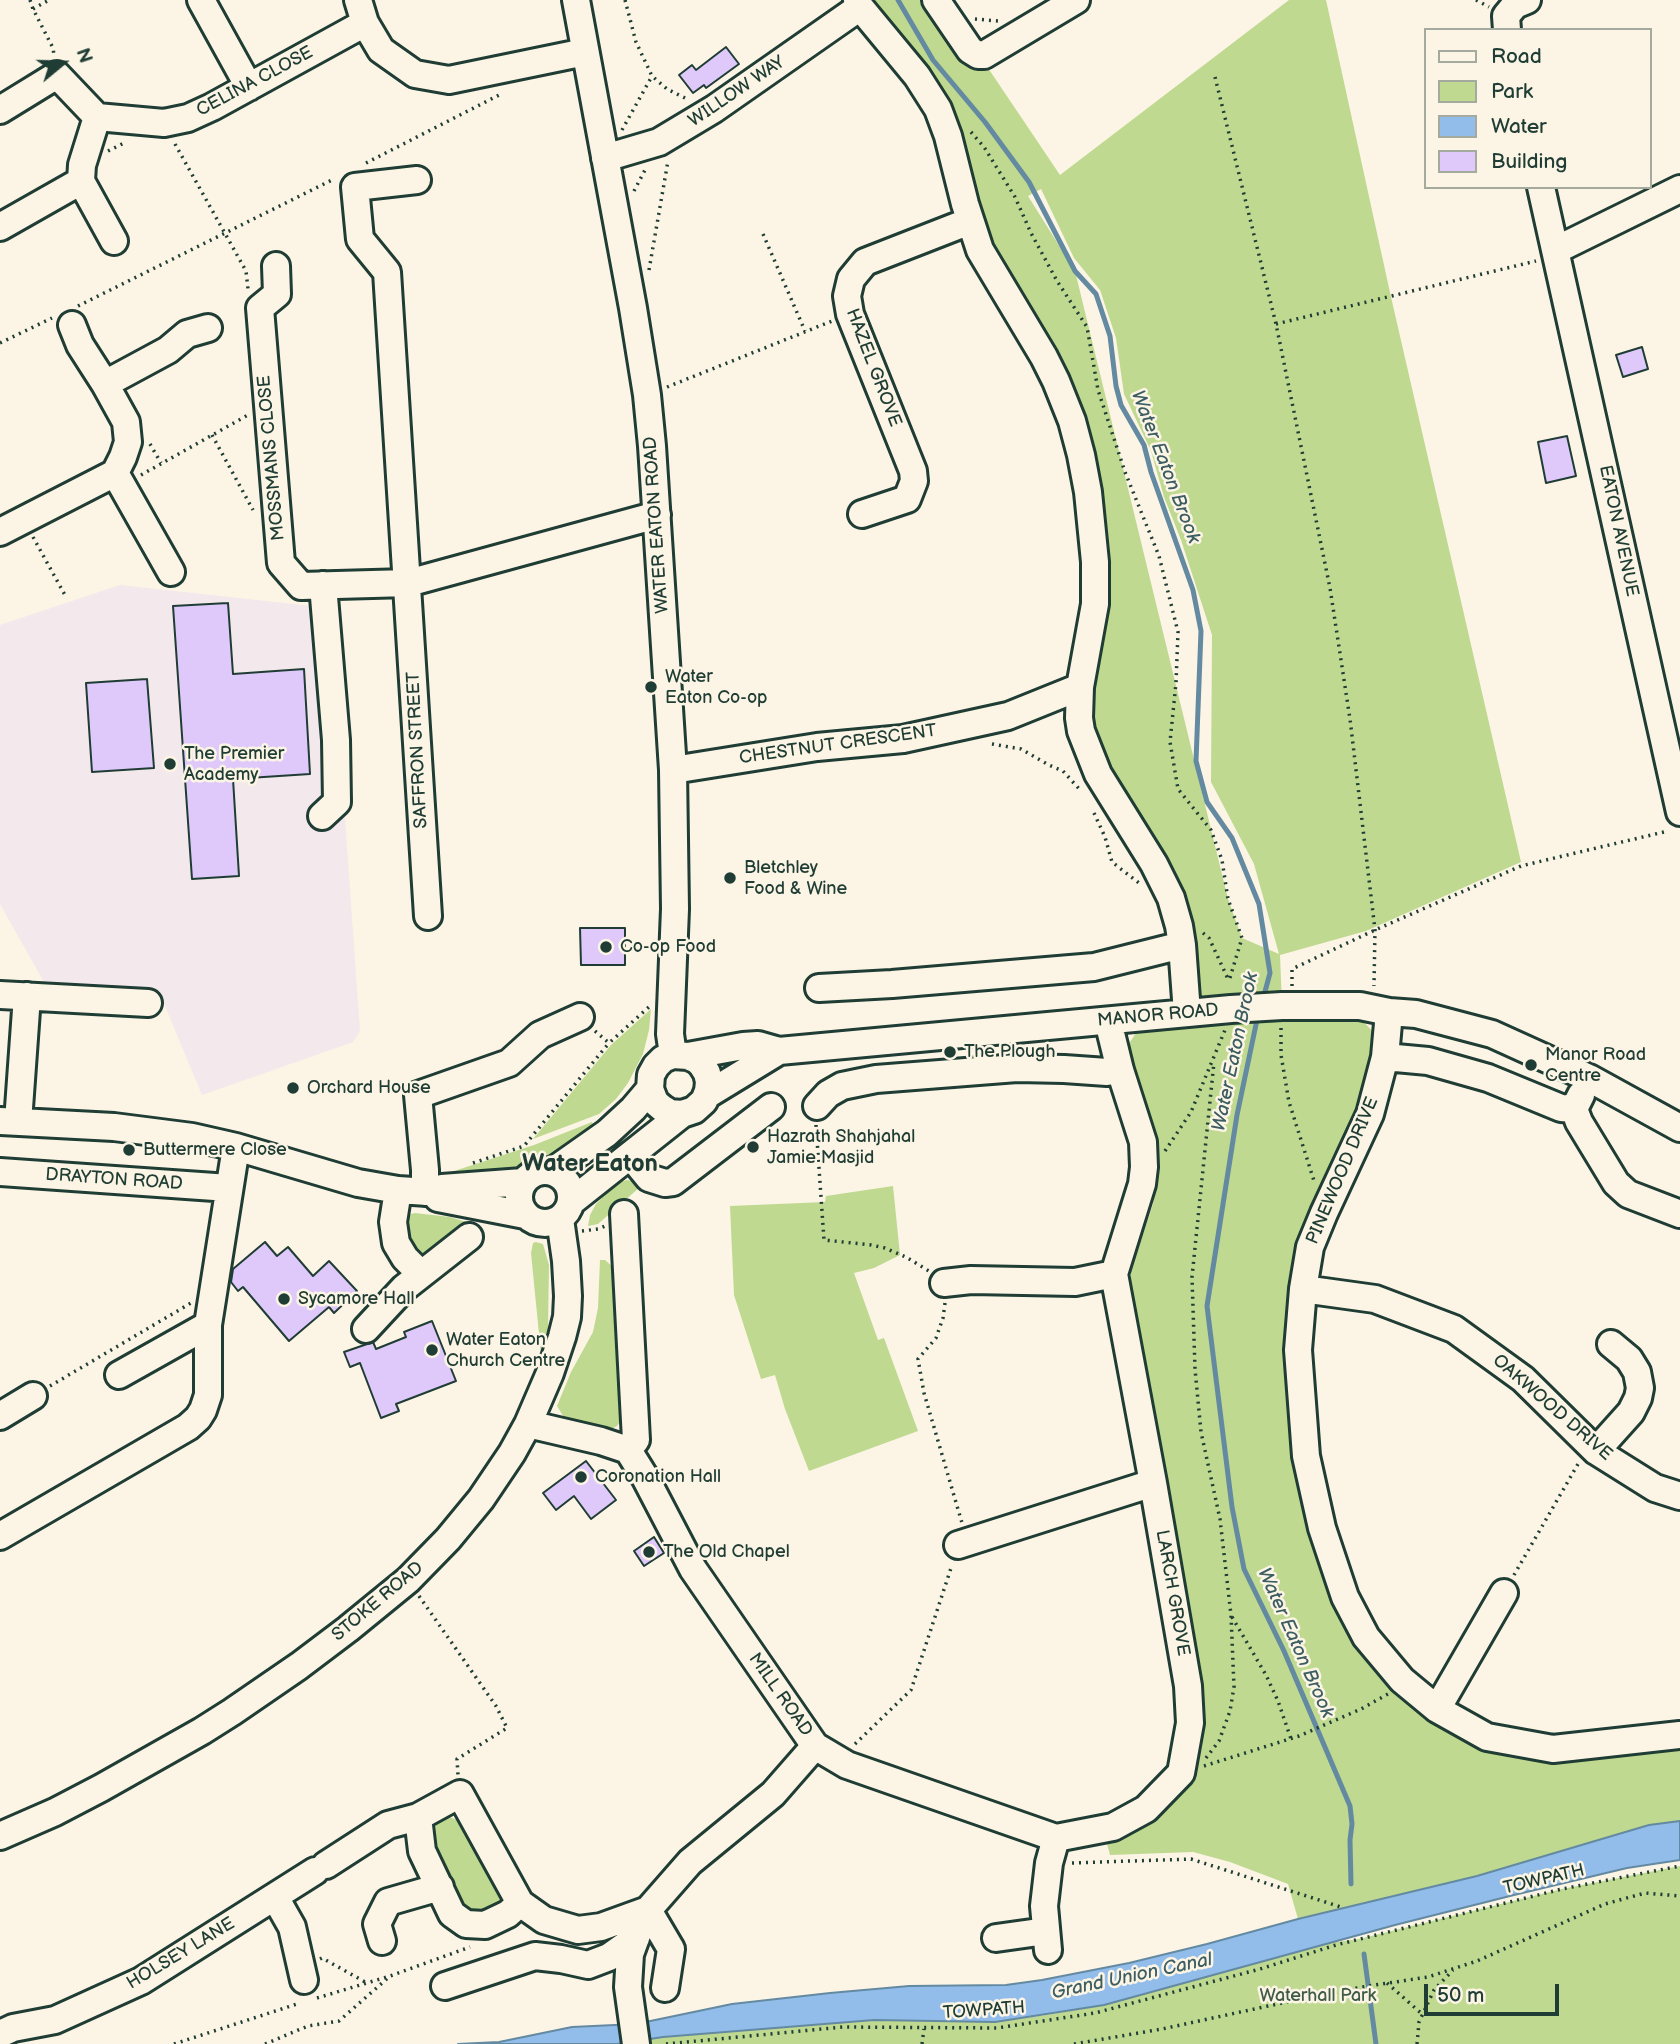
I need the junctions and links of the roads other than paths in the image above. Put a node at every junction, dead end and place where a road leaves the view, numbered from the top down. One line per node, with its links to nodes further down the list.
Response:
1 (201, 0): 10 (street)
2 (576, 0): 9 (street, WATER EATON ROAD)
3 (1076, 0): 6 (street)
4 (1527, 0): 8 (street)
5 (859, 3): 13 (street, WILLOW WAY); 18 (street, WILLOW WAY)
6 (942, 8)
7 (361, 11): 9 (street); 10 (street, CELINA CLOSE)
8 (1507, 28)
9 (585, 52): 13 (street, WATER EATON ROAD)
10 (249, 87): 12 (street, CELINA CLOSE)
11 (0, 110): 12 (street)
12 (97, 117): 14 (street)
13 (605, 158): 28 (street, WATER EATON ROAD)
14 (81, 173): 19 (street); 20 (street)
15 (417, 180): 31 (street, SAFFRON STREET)
16 (1541, 189): 21 (street, EATON AVENUE)
17 (1680, 189): 21 (street)
18 (970, 221): 27 (street, HAZEL GROVE); 33 (street)
19 (0, 227)
20 (114, 241)
21 (1556, 250): 36 (street, EATON AVENUE)
22 (276, 266): 32 (street, MOSSMANS CLOSE)
23 (68, 316): 25 (street)
24 (208, 328): 25 (street)
25 (105, 384): 26 (street)
26 (115, 473): 29 (street); 30 (street)
27 (862, 514)
28 (657, 515): 31 (street); 34 (street, WATER EATON ROAD)
29 (11, 526)
30 (171, 572)
31 (408, 583): 32 (street, MOSSMANS CLOSE); 37 (street, SAFFRON STREET)
32 (323, 586): 35 (street)
33 (1080, 687): 34 (street, CHESTNUT CRESCENT); 38 (street)
34 (673, 770): 48 (street, WATER EATON ROAD)
35 (322, 816)
36 (1674, 817)
37 (428, 916)
38 (1182, 945): 39 (street); 44 (street)
39 (819, 988)
40 (0, 995): 41 (street)
41 (27, 996): 42 (street); 58 (street)
42 (148, 1003)
43 (1389, 1012): 44 (street, MANOR ROAD); 49 (street, PINEWOOD DRIVE); 51 (street, MANOR ROAD)
44 (1187, 1013): 46 (street, MANOR ROAD)
45 (580, 1017): 67 (street)
46 (1108, 1021): 47 (street, MANOR ROAD); 50 (street, LARCH GROVE)
47 (779, 1052): 48 (street, MANOR ROAD); 53 (street, MANOR ROAD)
48 (680, 1056): 52 (street); 53 (street)
49 (1385, 1057): 56 (street); 76 (street, PINEWOOD DRIVE)
50 (1121, 1070): 54 (street); 74 (street, LARCH GROVE)
51 (1589, 1078): 56 (street); 59 (street, MANOR ROAD)
52 (650, 1089): 57 (street); 62 (street)
53 (707, 1095): 57 (street)
54 (817, 1106)
55 (771, 1107): 61 (street)
56 (1574, 1109): 70 (street)
57 (682, 1114): 61 (street)
58 (9, 1122): 60 (street)
59 (1680, 1128)
60 (236, 1147): 65 (street); 66 (street)
61 (631, 1156): 68 (street)
62 (553, 1171): 64 (street); 68 (street)
63 (0, 1172): 65 (street, DRAYTON ROAD)
64 (523, 1182): 67 (street); 71 (street)
65 (229, 1188): 77 (street)
66 (398, 1190): 67 (street); 73 (street)
67 (427, 1192): 71 (street)
68 (566, 1211): 71 (street); 83 (street, STOKE ROAD)
69 (624, 1214): 84 (street)
70 (1680, 1214)
71 (525, 1215)
72 (469, 1237): 73 (street)
73 (421, 1274): 78 (street)
74 (1114, 1275): 75 (street); 86 (street, LARCH GROVE)
75 (944, 1283)
76 (1303, 1289): 85 (street, OAKWOOD DRIVE); 91 (street, PINEWOOD DRIVE)
77 (208, 1325): 80 (street); 88 (street)
78 (366, 1329)
79 (1611, 1344): 85 (street)
80 (119, 1375)
81 (33, 1396): 82 (street)
82 (0, 1416)
83 (528, 1424): 84 (street); 95 (street, STOKE ROAD)
84 (628, 1450): 93 (street, MILL ROAD)
85 (1596, 1451): 87 (street, OAKWOOD DRIVE)
86 (1153, 1483): 89 (street); 96 (street, LARCH GROVE)
87 (1680, 1496)
88 (0, 1536)
89 (962, 1544)
90 (1504, 1593): 91 (street)
91 (1437, 1709): 92 (street, PINEWOOD DRIVE)
92 (1680, 1735)
93 (815, 1746): 96 (street); 100 (street, MILL ROAD)
94 (418, 1817): 97 (street); 98 (street, HOLSEY LANE); 99 (street, MILL ROAD)
95 (0, 1836)
96 (1056, 1838): 102 (street)
97 (440, 1887): 99 (street); 103 (street)
98 (275, 1897): 106 (street); 107 (street, HOLSEY LANE)
99 (520, 1903): 100 (street, MILL ROAD)
100 (647, 1910): 101 (street); 105 (street)
101 (636, 1938): 104 (street); 108 (street)
102 (996, 1938)
103 (382, 1941)
104 (445, 1986)
105 (665, 1988)
106 (308, 1993)
107 (0, 2034)
108 (636, 2044)

